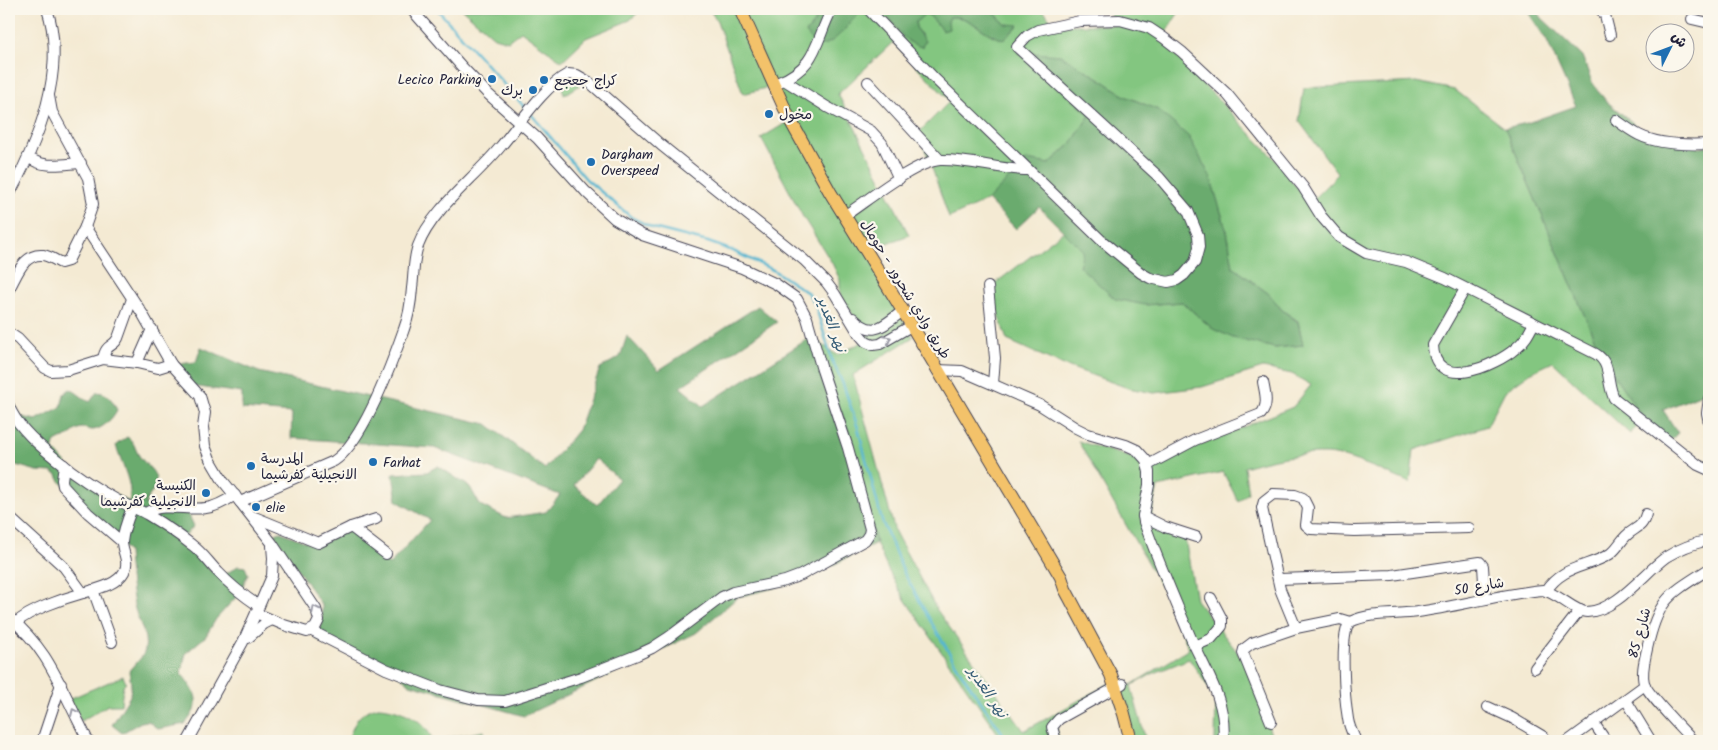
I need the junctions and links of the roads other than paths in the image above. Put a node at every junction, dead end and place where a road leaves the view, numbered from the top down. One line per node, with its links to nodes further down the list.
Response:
1 (47, 9): 12 (street)
2 (412, 9): 13 (street)
3 (740, 9): 10 (main road, طريق وادي شحرور - حومال)
4 (832, 9): 10 (street)
5 (868, 9): 19 (street)
6 (1600, 9): 9 (street)
7 (1692, 19): 8 (street)
8 (1709, 23)
9 (1610, 35)
10 (779, 82): 20 (street); 22 (main road, طريق وادي شحرور - حومال)
11 (868, 82): 17 (street)
12 (48, 96): 16 (street); 18 (street)
13 (522, 118): 28 (street); 46 (street); 75 (street)
14 (1616, 120): 15 (street)
15 (1709, 144)
16 (28, 157): 18 (street); 21 (street)
17 (940, 160): 19 (street); 20 (street)
18 (81, 163): 23 (street)
19 (1028, 170): 25 (street)
20 (899, 179): 22 (street)
21 (9, 195)
22 (844, 216): 29 (main road, طريق وادي شحرور - حومال)
23 (85, 227): 26 (street); 27 (street)
24 (988, 287): 39 (street)
25 (1466, 289): 30 (street); 30 (street)
26 (9, 290)
27 (132, 299): 32 (street); 34 (street)
28 (845, 310): 29 (street); 31 (street, one-way to 31)
29 (903, 311): 31 (main road, طريق وادي شحرور - حومال)
30 (1534, 323): 45 (street)
31 (912, 326): 37 (main road, طريق وادي شحرور - حومال)
32 (152, 329): 35 (street); 36 (street)
33 (9, 333): 34 (street)
34 (103, 359): 35 (street)
35 (137, 363): 36 (street)
36 (171, 364): 46 (street)
37 (937, 370): 39 (street); 82 (main road, طريق وادي شحرور - حومال)
38 (1263, 382): 44 (street)
39 (993, 384): 44 (street)
40 (1709, 398): 42 (street)
41 (9, 406): 43 (street)
42 (1709, 423)
43 (64, 465): 47 (street); 58 (street)
44 (1148, 465): 52 (street)
45 (1709, 470)
46 (237, 499): 48 (street); 51 (street)
47 (132, 508): 48 (street); 58 (street)
48 (146, 514): 69 (street)
49 (1646, 514): 66 (street)
50 (9, 516): 65 (street)
51 (251, 516): 54 (street); 59 (street)
52 (1143, 516): 56 (street); 78 (street)
53 (376, 519): 54 (street)
54 (351, 527): 60 (street)
55 (1469, 528): 64 (street)
56 (1196, 537)
57 (1709, 540): 70 (street)
58 (122, 542): 65 (street)
59 (272, 543): 62 (street); 63 (street)
60 (386, 554)
61 (1709, 569): 81 (street, شارع 85)
62 (290, 570): 63 (street); 75 (street, one-way to 62)
63 (272, 572): 69 (street)
64 (1278, 579): 68 (street); 74 (street)
65 (88, 591): 71 (street); 76 (street)
66 (1546, 591): 68 (street, شارع 50); 70 (street)
67 (1211, 598): 78 (street)
68 (1485, 598): 73 (street, شارع 50)
69 (258, 609): 72 (street); 77 (street)
70 (1580, 610): 79 (street)
71 (12, 620): 80 (street)
72 (272, 620): 75 (street); 77 (street)
73 (1350, 622): 74 (street, شارع 50); 94 (street)
74 (1296, 628): 85 (street, شارع 50)
75 (312, 631)
76 (112, 642)
77 (243, 642): 89 (street)
78 (1194, 646): 93 (street)
79 (1535, 668)
80 (61, 684): 87 (street, one-way to 80); 88 (street)
81 (1645, 685): 83 (street); 99 (street)
82 (1119, 686): 90 (street); 91 (main road, طريق وادي شحرور - حومال); 92 (main road)
83 (1626, 700): 86 (street); 98 (street)
84 (1488, 707): 95 (street)
85 (1271, 722)
86 (1593, 722): 96 (street); 97 (street)
87 (87, 740)
88 (42, 741)
89 (188, 741)
90 (1056, 741)
91 (1131, 741)
92 (1138, 741)
93 (1223, 741)
94 (1356, 741)
95 (1546, 741)
96 (1568, 741)
97 (1606, 741)
98 (1651, 741)
99 (1693, 741)

